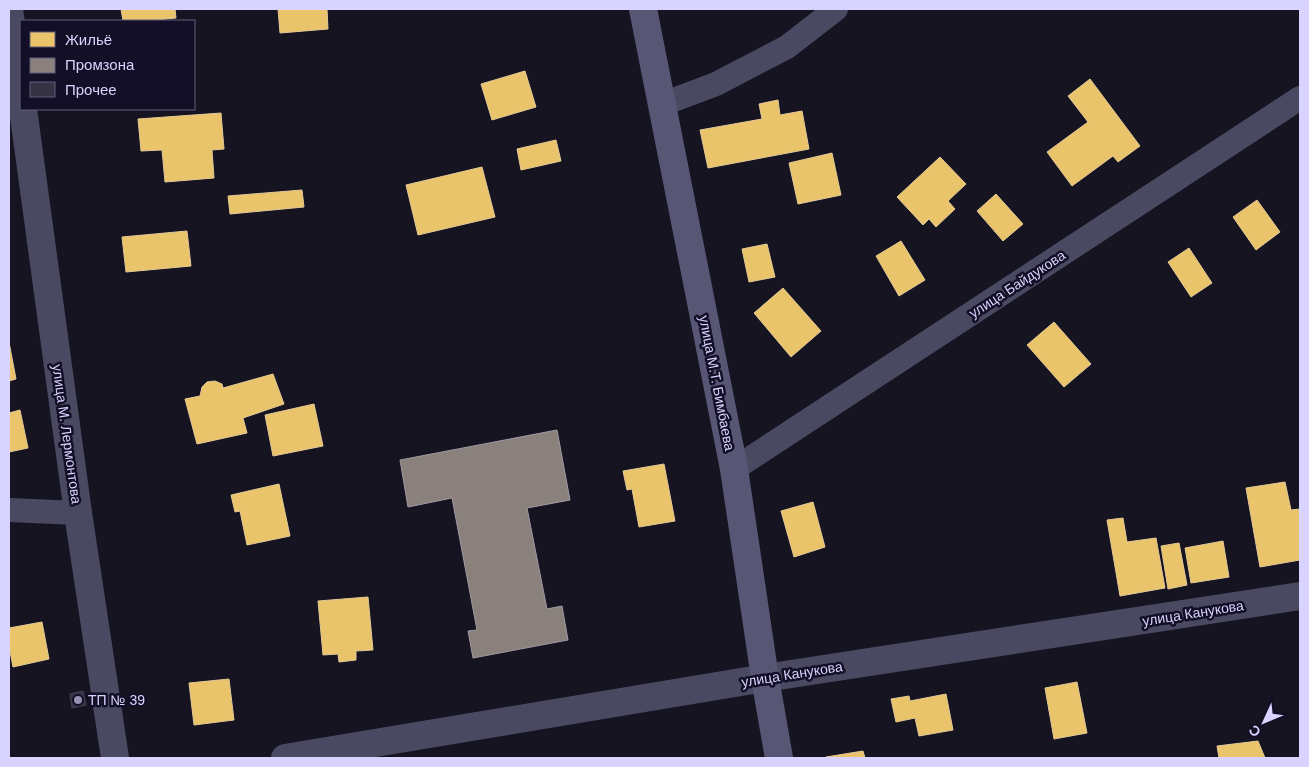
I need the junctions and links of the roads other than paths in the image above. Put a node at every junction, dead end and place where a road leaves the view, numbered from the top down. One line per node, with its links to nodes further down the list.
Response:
1 (9, 9): 4 (street)
2 (643, 9): 6 (main road, улица М.Т. Бимбаева)
3 (836, 9): 6 (street)
4 (20, 90)
5 (1300, 98): 8 (street, улица Байдукова)
6 (663, 104): 8 (main road, улица М.Т. Бимбаева)
7 (23, 110): 10 (street, улица М. Лермонтова)
8 (734, 469): 12 (main road, улица М.Т. Бимбаева)
9 (9, 510): 10 (street)
10 (78, 513): 13 (street, улица М. Лермонтова)
11 (1300, 596): 12 (street, улица Канукова)
12 (765, 678): 14 (street, улица Канукова); 15 (main road, улица М.Т. Бимбаева)
13 (115, 758)
14 (285, 758)
15 (779, 758)

